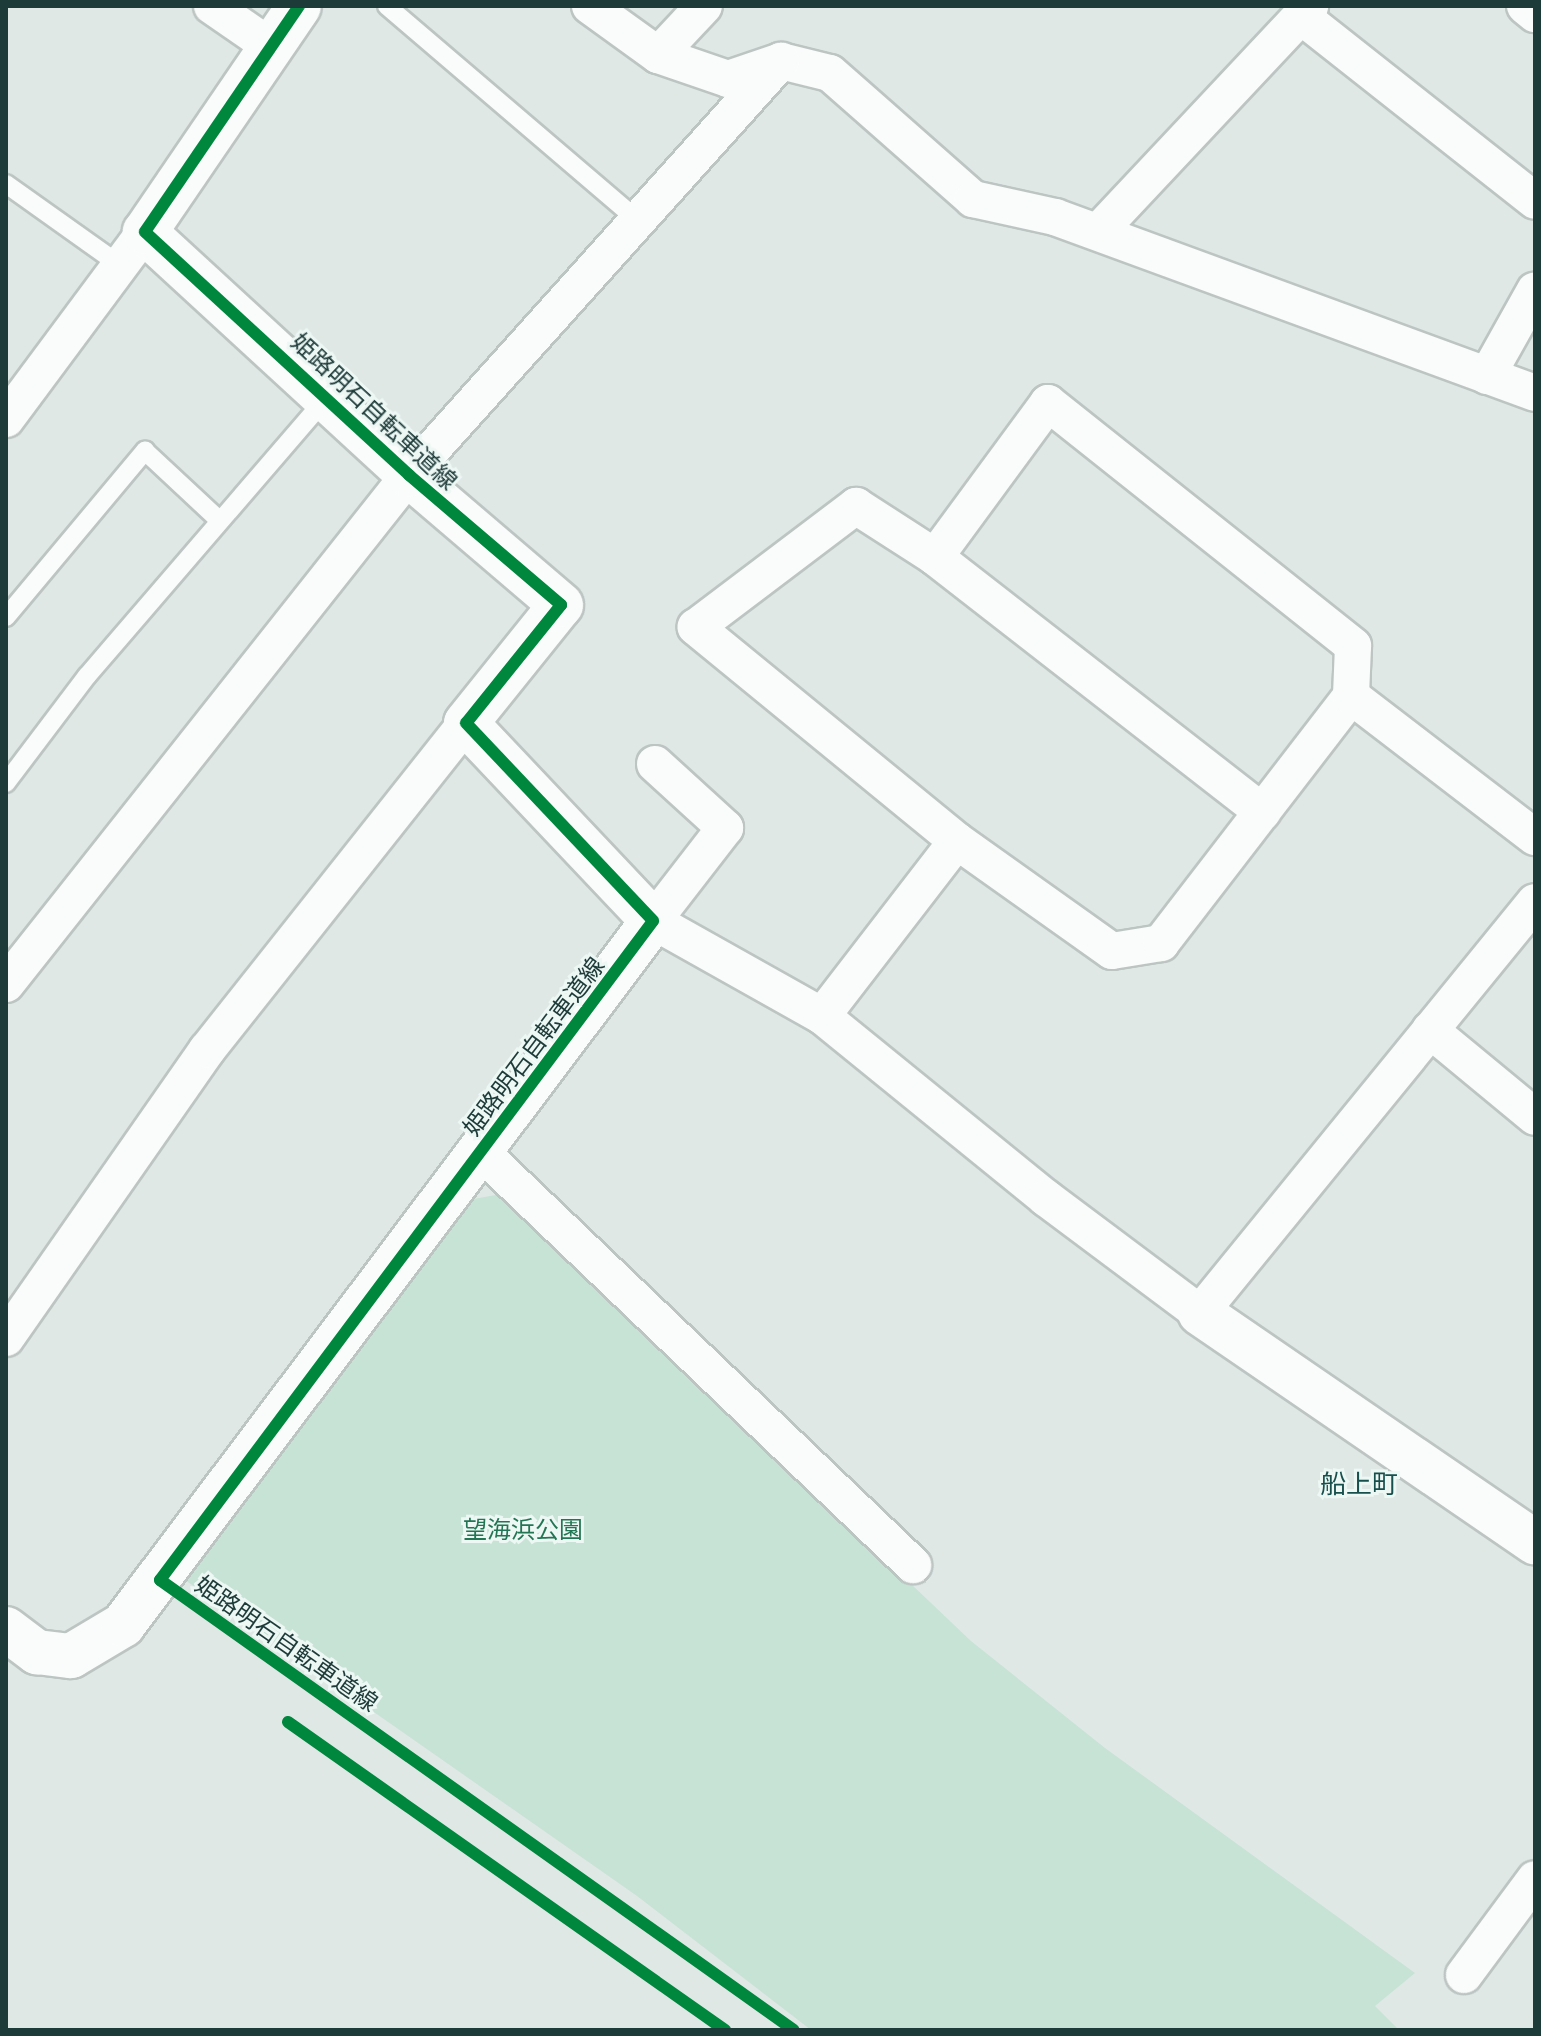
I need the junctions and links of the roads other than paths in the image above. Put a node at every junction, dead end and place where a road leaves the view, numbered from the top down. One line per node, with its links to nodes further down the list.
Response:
1 (212, 6): 9 (street)
2 (299, 6): 9 (main road)
3 (387, 6): 14 (lane)
4 (590, 6): 10 (street)
5 (704, 6): 10 (street)
6 (1525, 6): 8 (street)
7 (1306, 11): 13 (street); 15 (street)
8 (1535, 14)
9 (270, 46): 16 (main road)
10 (658, 55): 11 (street)
11 (781, 61): 14 (street); 15 (street)
12 (6, 184): 16 (lane)
13 (1535, 201)
14 (638, 220): 22 (street)
15 (1098, 232): 18 (street)
16 (132, 248): 20 (main road, 姫路明石自転車道線); 21 (street)
17 (1535, 290): 18 (street)
18 (1487, 376): 19 (street)
19 (1535, 393)
20 (328, 396): 22 (main road, 姫路明石自転車道線); 23 (lane)
21 (6, 419)
22 (409, 475): 27 (main road, 姫路明石自転車道線); 35 (street)
23 (219, 520): 25 (lane); 29 (lane)
24 (935, 557): 26 (street); 30 (street); 32 (street)
25 (6, 617)
26 (1351, 696): 30 (street); 31 (street)
27 (466, 723): 34 (main road); 41 (street)
28 (655, 764): 34 (street)
29 (6, 783)
30 (1262, 812): 32 (street)
31 (1535, 837)
32 (957, 841): 36 (street)
33 (1535, 902): 37 (street)
34 (653, 921): 36 (street); 39 (main road, 姫路明石自転車道線)
35 (6, 984)
36 (822, 1016): 40 (street)
37 (1430, 1030): 38 (street); 40 (street)
38 (1535, 1117)
39 (481, 1152): 43 (street); 44 (main road, 姫路明石自転車道線)
40 (1200, 1313): 42 (main road)
41 (6, 1338)
42 (1535, 1542)
43 (913, 1565)
44 (6, 1629)
45 (1535, 1879): 46 (street)
46 (1464, 1975)

